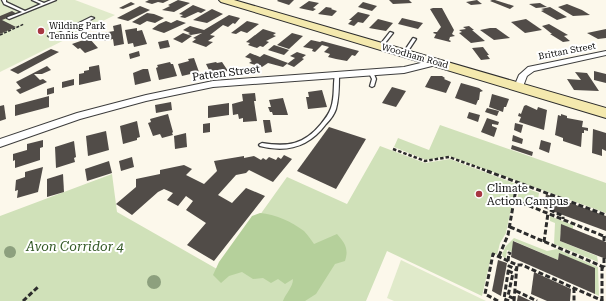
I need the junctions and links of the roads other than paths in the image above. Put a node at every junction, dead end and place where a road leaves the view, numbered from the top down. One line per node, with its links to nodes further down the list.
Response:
1 (4, 0): 6 (lane)
2 (34, 0): 5 (lane)
3 (54, 0): 5 (lane)
4 (224, 0): 12 (main road, Woodham Road)
5 (44, 4): 6 (lane)
6 (25, 12): 7 (lane)
7 (10, 18)
8 (92, 18): 10 (lane)
9 (391, 33): 12 (lane)
10 (50, 36)
11 (414, 39): 13 (lane)
12 (381, 46): 13 (main road, Woodham Road)
13 (405, 53): 15 (main road, Woodham Road)
14 (606, 53): 19 (street, Brittan Street)
15 (437, 62): 16 (street, Patten Street); 19 (main road, Woodham Road)
16 (371, 73): 17 (street, Patten Street); 18 (lane)
17 (337, 75): 21 (street, Patten Street); 22 (lane)
18 (372, 86)
19 (519, 87): 20 (main road, Woodham Road)
20 (606, 113)
21 (0, 143)
22 (262, 145)

